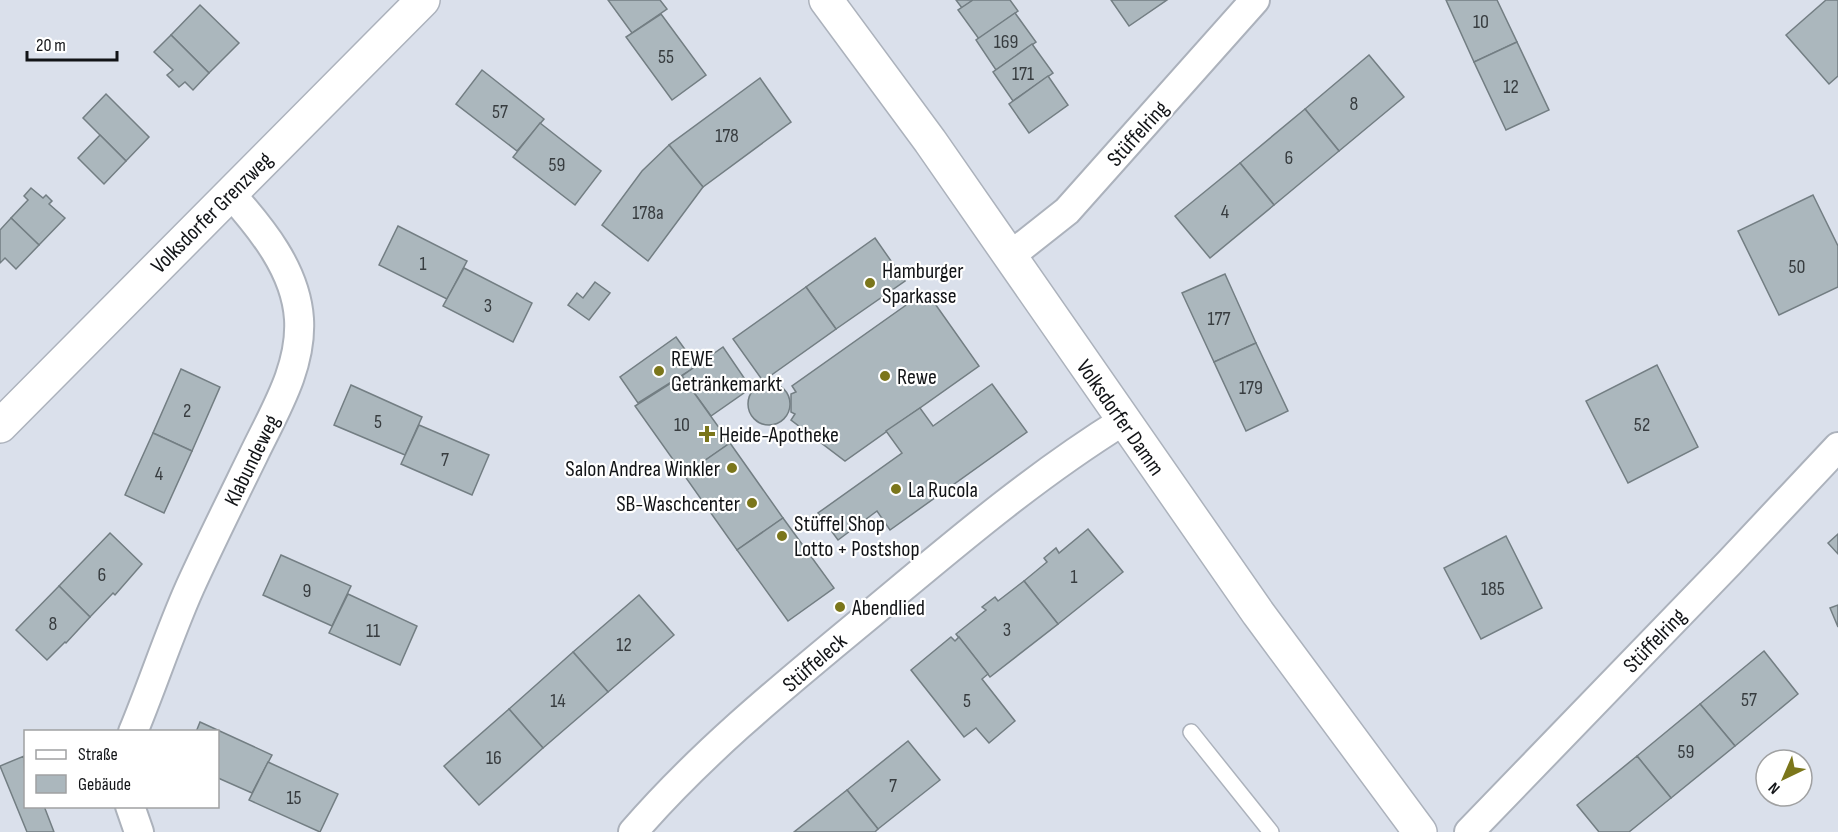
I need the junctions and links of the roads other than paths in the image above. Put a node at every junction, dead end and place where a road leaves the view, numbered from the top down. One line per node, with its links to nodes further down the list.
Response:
1 (423, 0): 4 (main road, Volksdorfer Grenzweg)
2 (826, 0): 5 (main road, Volksdorfer Damm)
3 (1255, 0): 5 (street, Stüffelring)
4 (230, 193): 7 (main road, Volksdorfer Grenzweg); 9 (street, Klabundeweg)
5 (1010, 256): 6 (main road, Volksdorfer Damm)
6 (1123, 421): 13 (street, Stüffeleck); 15 (main road, Volksdorfer Damm)
7 (0, 426)
8 (1838, 447): 16 (street, Stüffelring)
9 (134, 730)
10 (1191, 732): 14 (lane)
11 (130, 808): 12 (street)
12 (140, 832)
13 (633, 832)
14 (1270, 832)
15 (1420, 832)
16 (1469, 832)

